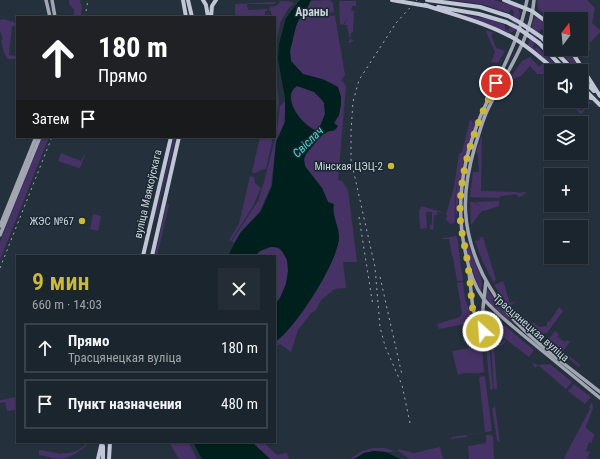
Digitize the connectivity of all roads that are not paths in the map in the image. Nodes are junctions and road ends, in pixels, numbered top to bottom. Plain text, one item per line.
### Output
1 (46, 0) edge
2 (52, 0) edge
3 (183, 0) edge
4 (188, 0) edge
5 (202, 0) edge
6 (216, 0) edge
7 (392, 0) edge
8 (427, 0) edge
9 (441, 0) edge
10 (504, 0) edge
11 (527, 0) edge
12 (534, 0) edge
13 (433, 1) edge
14 (425, 5) junction
15 (525, 8) junction
16 (532, 11) junction
17 (50, 16) edge
18 (55, 16) edge
19 (186, 16) edge
20 (192, 16) edge
21 (208, 16) edge
22 (212, 16) edge
23 (544, 20) edge
24 (516, 40) junction
25 (544, 41) edge
26 (522, 44) junction
27 (560, 56) edge
28 (574, 56) edge
29 (547, 64) edge
30 (559, 64) edge
31 (567, 64) edge
32 (588, 85) edge
33 (588, 94) edge
34 (588, 96) edge
35 (600, 96) edge
36 (491, 99) junction
37 (594, 100) junction
38 (600, 105) edge
39 (36, 138) edge
40 (40, 138) edge
41 (171, 138) edge
42 (179, 138) edge
43 (460, 199) junction
44 (465, 200) junction
45 (0, 226) edge
46 (468, 233) junction
47 (462, 234) junction
48 (0, 235) edge
49 (146, 245) junction
50 (154, 247) junction
51 (143, 255) edge
52 (152, 255) edge
53 (468, 265) junction
54 (486, 280) junction
55 (484, 299) junction
56 (600, 392) edge
57 (600, 398) edge
58 (102, 443) edge
59 (102, 443) edge
60 (110, 443) edge
61 (98, 459) edge
62 (103, 459) edge
63 (110, 459) edge

1 - 17 main road
2 - 18 main road
3 - 19 main road
4 - 20 main road
5 - 21 main road
6 - 22 main road
7 - 14 main road
8 - 13 main road
9 - 13 main road
10 - 15 main road
11 - 15 main road, Трасцянецкая вуліца
12 - 16 main road, Трасцянецкая вуліца
13 - 25 main road, bridge
14 - 24 main road
14 - 30 main road, bridge
15 - 16 main road
15 - 24 main road, Трасцянецкая вуліца
16 - 23 main road
16 - 26 main road, Трасцянецкая вуліца
24 - 26 main road
24 - 36 main road, Трасцянецкая вуліца
26 - 29 main road
26 - 36 main road, Трасцянецкая вуліца
27 - 31 main road
28 - 35 main road
32 - 35 main road
33 - 37 main road
34 - 37 main road
36 - 43 main road, Трасцянецкая вуліца
36 - 44 main road, Трасцянецкая вуліца
37 - 38 main road
39 - 45 main road
40 - 48 main road
41 - 49 main road, вуліца Маякоўскага
42 - 50 main road, вуліца Маякоўскага
43 - 44 main road
43 - 47 main road, Трасцянецкая вуліца
44 - 46 main road, Трасцянецкая вуліца
46 - 47 main road
46 - 54 main road, Трасцянецкая вуліца
47 - 53 main road, Трасцянецкая вуліца
49 - 50 main road
49 - 51 main road, вуліца Маякоўскага
50 - 52 main road, вуліца Маякоўскага
53 - 55 main road, Трасцянецкая вуліца
53 - 55 main road
54 - 55 main road
54 - 56 main road, Трасцянецкая вуліца
55 - 57 main road, Трасцянецкая вуліца
58 - 61 main road
59 - 62 main road
60 - 63 main road

